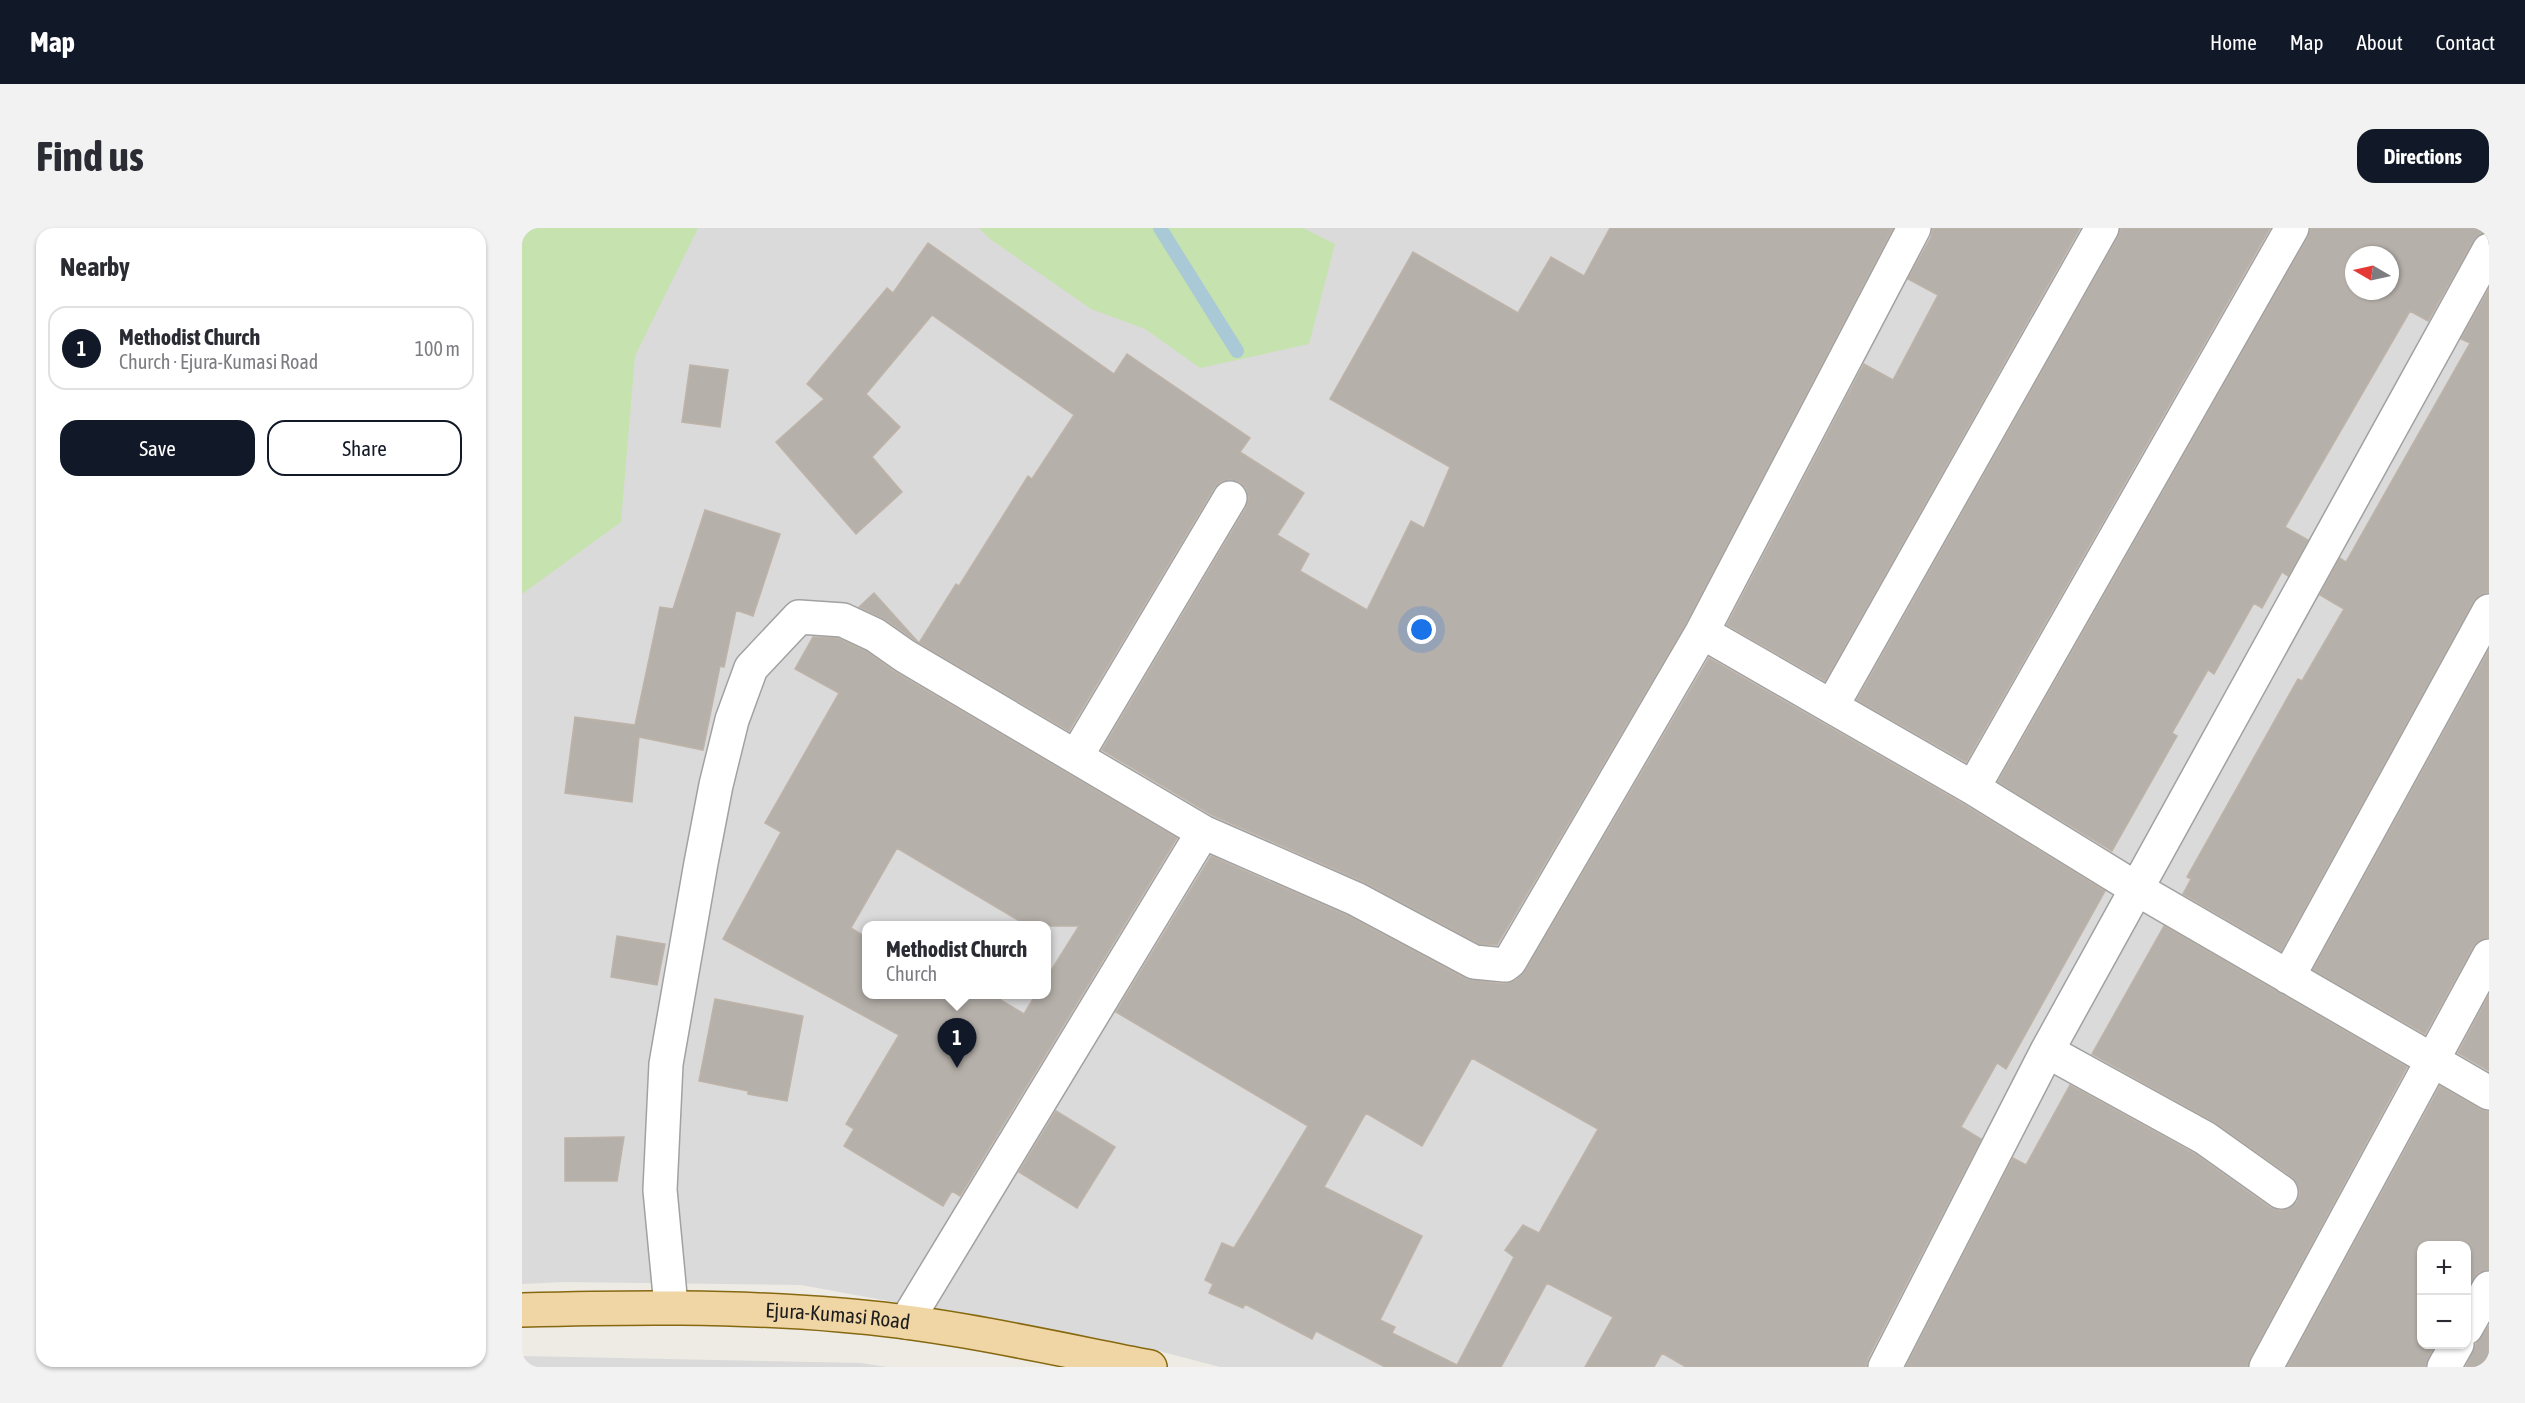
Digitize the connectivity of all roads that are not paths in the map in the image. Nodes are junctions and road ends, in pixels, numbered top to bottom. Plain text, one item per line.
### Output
1 (1914, 228) edge
2 (2102, 228) edge
3 (2292, 228) edge
4 (2489, 250) edge
5 (1230, 498) dead end
6 (2489, 611) edge
7 (1702, 632) junction
8 (1832, 706) junction
9 (1077, 755) junction
10 (1973, 788) junction
11 (1203, 832) junction
12 (2137, 890) junction
13 (2489, 956) edge
14 (2288, 977) junction
15 (2047, 1051) junction
16 (2432, 1060) junction
17 (2489, 1093) edge
18 (2281, 1192) dead end
19 (2489, 1288) edge
20 (671, 1306) junction
21 (522, 1310) edge
22 (2471, 1319) edge
23 (906, 1322) junction
24 (2454, 1349) edge
25 (1150, 1367) edge
26 (1885, 1367) edge
27 (2266, 1367) edge
28 (2444, 1367) edge

1 - 7 street
2 - 8 street
3 - 10 street
4 - 12 street
5 - 9 street
6 - 14 street
7 - 8 street
7 - 11 street
8 - 10 street
9 - 11 street
9 - 20 street
10 - 12 street
11 - 23 street
12 - 14 street
12 - 15 street
13 - 16 street
14 - 16 street
15 - 18 street
15 - 26 street
16 - 17 street
16 - 27 street
19 - 22 street
20 - 21 main road, Ejura-Kumasi Road
20 - 23 main road, Ejura-Kumasi Road
23 - 25 main road, Ejura-Kumasi Road
24 - 28 street

